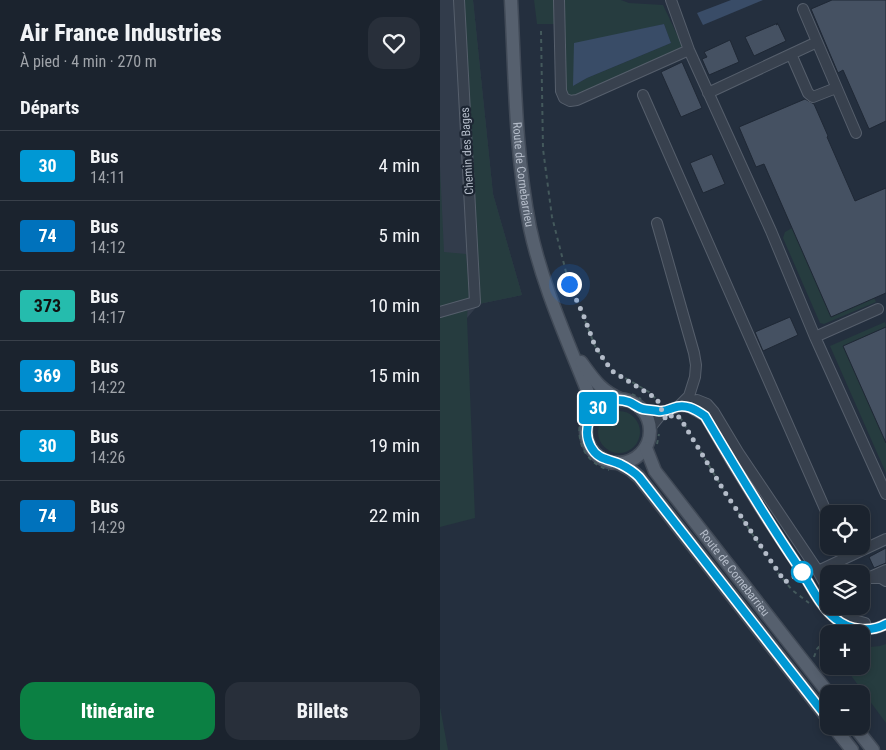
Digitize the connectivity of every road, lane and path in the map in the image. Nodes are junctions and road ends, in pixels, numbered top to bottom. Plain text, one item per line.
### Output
1 (459, 0) edge
2 (511, 0) edge
3 (559, 0) edge
4 (671, 0) edge
5 (802, 9) dead end
6 (541, 31) dead end
7 (817, 42) junction
8 (689, 50) junction
9 (791, 54) junction
10 (836, 88) junction
11 (708, 92) junction
12 (643, 94) dead end
13 (856, 133) dead end
14 (657, 223) dead end
15 (878, 309) dead end
16 (440, 312) edge
17 (815, 337) junction
18 (569, 343) junction
19 (626, 396) junction
20 (641, 404) junction
21 (659, 407) junction
22 (679, 411) junction
23 (591, 416) junction
24 (650, 428) junction
25 (646, 448) junction
26 (618, 463) junction
27 (886, 494) edge
28 (823, 505) edge
29 (886, 540) edge
30 (848, 556) joint
31 (886, 570) edge
32 (818, 571) junction
33 (820, 575) edge
34 (870, 577) edge
35 (870, 579) edge
36 (886, 581) edge
37 (816, 594) junction
38 (820, 594) edge
39 (811, 605) dead end
40 (846, 615) edge
41 (884, 620) edge
42 (820, 646) edge
43 (813, 660) dead end
44 (822, 685) edge
45 (820, 708) edge
46 (840, 735) edge
47 (861, 735) edge
48 (852, 750) edge
49 (872, 750) edge

1 - 16 street, Chemin des Bages
2 - 18 main road, Route de Cornebarrieu
3 - 8 street
4 - 8 street
5 - 7 street
6 - 21 path
7 - 9 street
7 - 10 street
8 - 11 street
9 - 10 street
9 - 11 street
10 - 13 street
11 - 17 street
12 - 28 street
14 - 22 street
15 - 17 street
17 - 27 street
18 - 19 main road, Route de Cornebarrieu
18 - 23 main road, Route de Cornebarrieu
19 - 20 path
19 - 20 main road
19 - 23 main road
20 - 21 street
20 - 24 main road
21 - 22 street
21 - 24 street
22 - 32 street
22 - 37 street
22 - 39 path
23 - 26 main road
24 - 25 main road
25 - 26 main road
25 - 44 main road, Route de Cornebarrieu
26 - 45 main road, Route de Cornebarrieu
29 - 30 street
30 - 32 street
31 - 34 street
32 - 33 street
35 - 36 street
37 - 38 street
37 - 41 street
40 - 41 street
42 - 43 path
46 - 48 main road
47 - 49 main road

